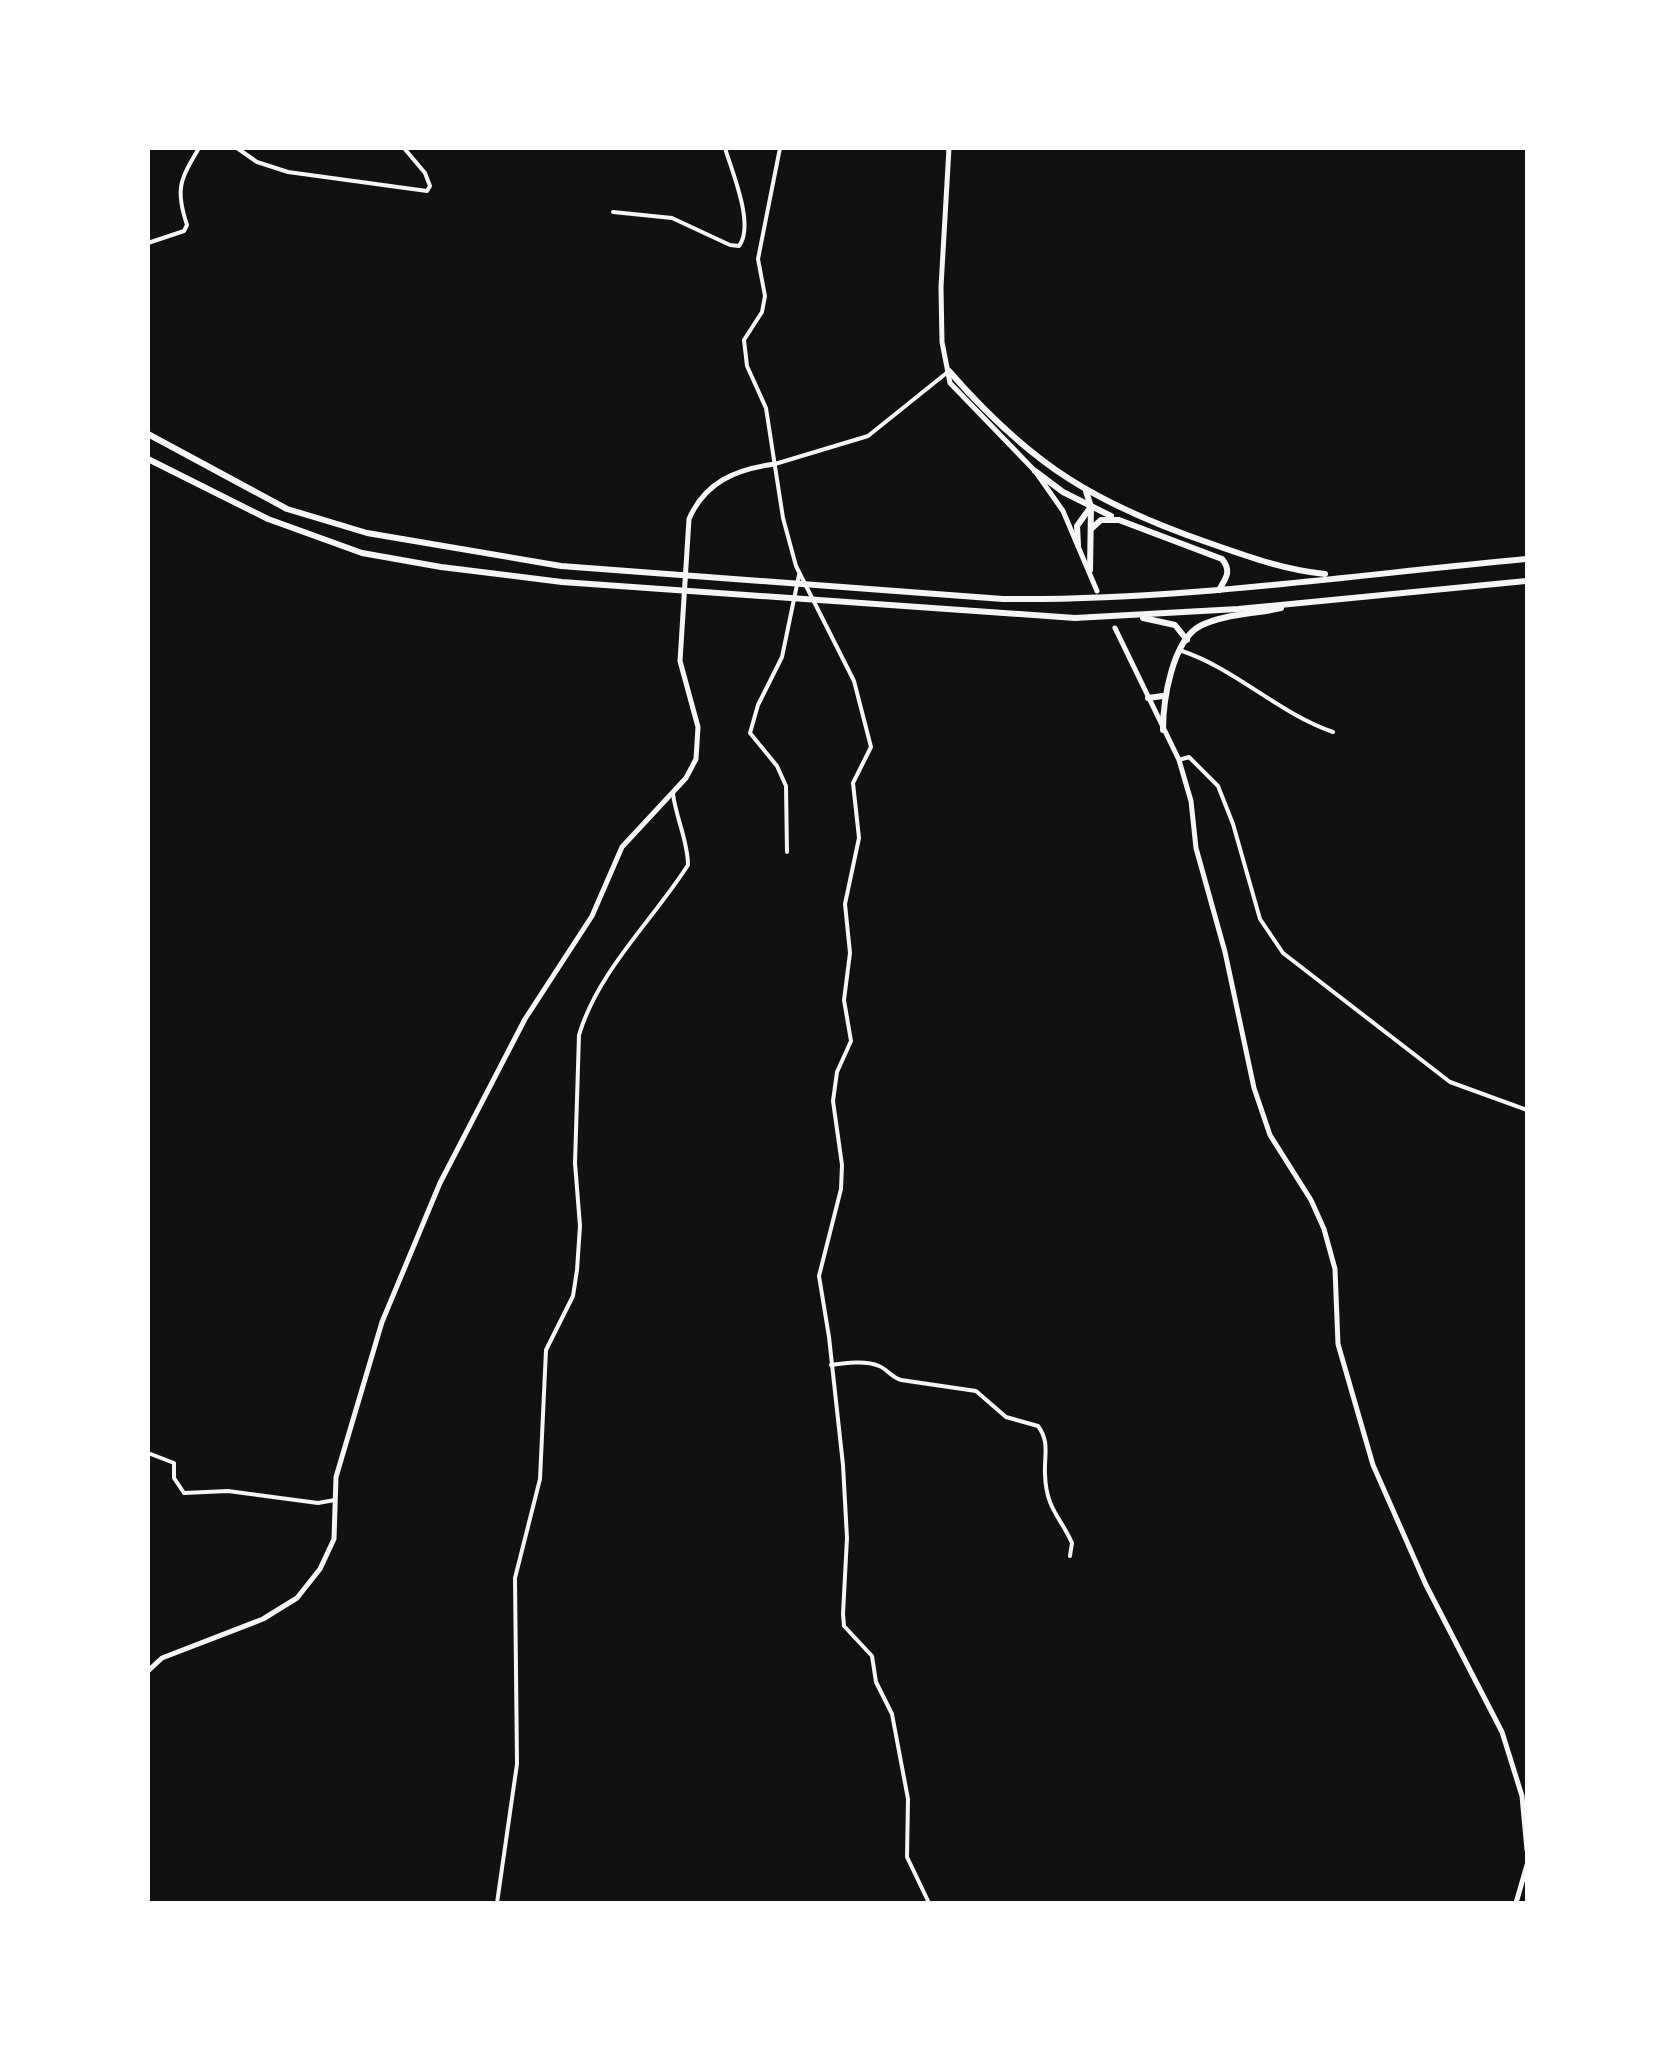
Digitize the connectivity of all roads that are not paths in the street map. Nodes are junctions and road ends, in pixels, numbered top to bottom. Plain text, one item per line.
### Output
1 (199, 148) edge
2 (237, 148) edge
3 (404, 148) edge
4 (725, 148) edge
5 (780, 148) edge
6 (949, 148) edge
7 (613, 212) dead end
8 (148, 243) edge
9 (949, 371) junction
10 (148, 434) edge
11 (148, 459) edge
12 (775, 464) junction
13 (1035, 471) junction
14 (1086, 491) junction
15 (1096, 498) junction
16 (1091, 507) junction
17 (1119, 520) junction
18 (1091, 529) junction
19 (1078, 545) junction
20 (1527, 559) edge
21 (1090, 570) junction
22 (800, 572) junction
23 (1336, 576) junction
24 (1527, 581) edge
25 (1219, 590) junction
26 (1097, 591) dead end
27 (1303, 603) junction
28 (1136, 616) junction
29 (1115, 628) dead end
30 (1187, 640) junction
31 (1182, 651) junction
32 (1163, 696) junction
33 (1148, 698) junction
34 (1163, 730) junction
35 (1333, 732) dead end
36 (1179, 760) junction
37 (673, 794) junction
38 (787, 852) dead end
39 (1527, 1110) edge
40 (831, 1365) junction
41 (148, 1453) edge
42 (335, 1500) junction
43 (1070, 1556) dead end
44 (148, 1671) edge
45 (1527, 1850) edge
46 (1527, 1865) edge
47 (497, 1903) edge
48 (929, 1903) edge
49 (1516, 1903) edge

1 - 8 street
2 - 3 street
4 - 7 street
5 - 12 street
6 - 9 main road
9 - 12 street
9 - 13 main road
9 - 14 highway
10 - 25 highway
11 - 28 highway
12 - 22 street
12 - 37 main road
13 - 16 highway
13 - 19 main road
14 - 15 highway
14 - 16 highway
15 - 16 highway
15 - 23 highway
16 - 17 highway
16 - 18 highway
16 - 19 highway
17 - 18 highway
17 - 25 highway
18 - 21 highway
19 - 21 main road
20 - 23 highway
21 - 26 main road
22 - 38 street
22 - 40 street
23 - 25 highway
24 - 27 highway
27 - 28 highway
27 - 30 highway
28 - 30 highway
29 - 33 main road
30 - 31 highway
31 - 32 highway
31 - 35 street
32 - 33 highway
32 - 34 highway
33 - 34 main road
34 - 36 main road
36 - 39 street
36 - 45 main road
37 - 42 main road
37 - 47 street
40 - 43 street
40 - 48 street
41 - 42 street
42 - 44 main road
46 - 49 main road

